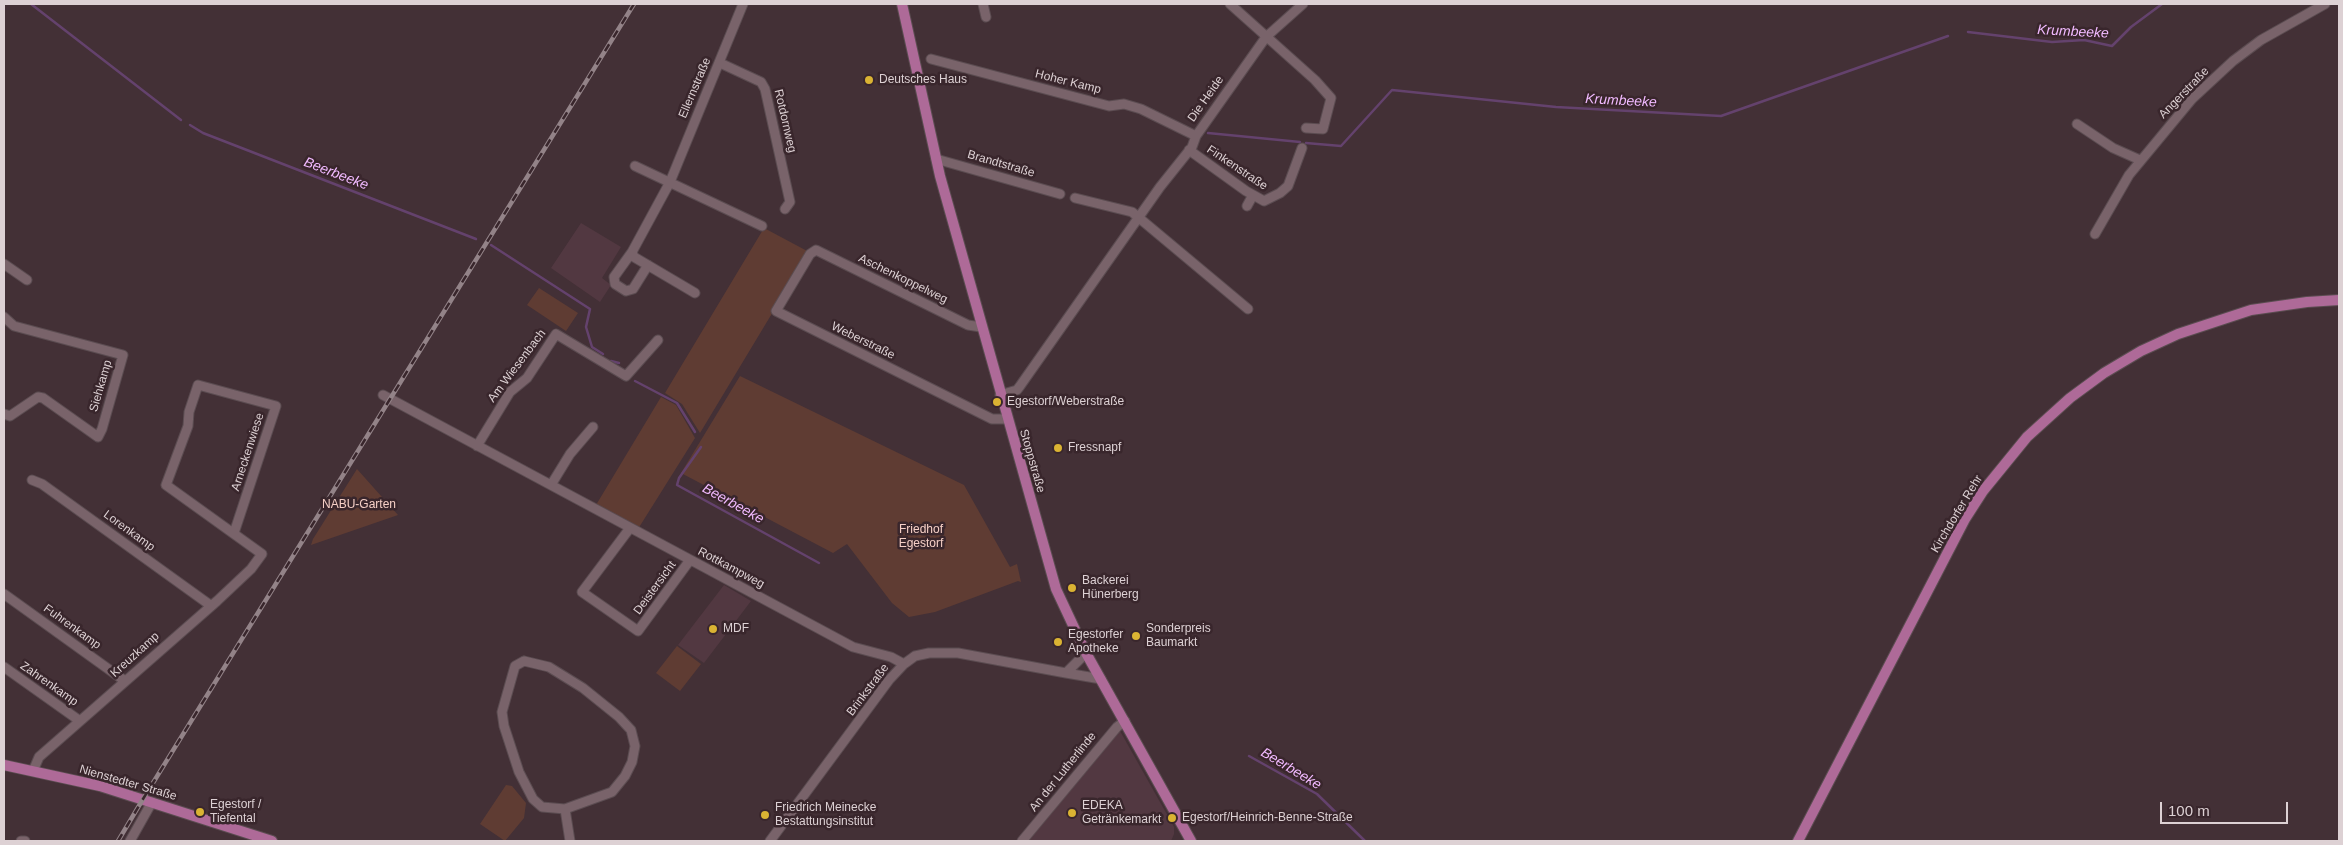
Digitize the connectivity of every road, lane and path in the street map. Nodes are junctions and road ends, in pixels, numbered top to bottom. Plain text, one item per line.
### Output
1 (743, 4) edge
2 (902, 4) edge
3 (983, 4) edge
4 (1230, 4) edge
5 (1303, 4) edge
6 (2325, 4) edge
7 (986, 17) dead end
8 (1266, 37) junction
9 (931, 59) dead end
10 (720, 63) junction
11 (2077, 124) dead end
12 (1306, 128) dead end
13 (1196, 136) junction
14 (1302, 148) dead end
15 (1189, 150) junction
16 (936, 159) junction
17 (2140, 160) junction
18 (636, 166) dead end
19 (670, 182) junction
20 (1060, 194) dead end
21 (1253, 196) junction
22 (1075, 198) dead end
23 (1247, 206) dead end
24 (785, 209) dead end
25 (1140, 217) junction
26 (762, 226) dead end
27 (2095, 234) dead end
28 (816, 250) joint
29 (632, 252) junction
30 (4, 264) edge
31 (648, 265) junction
32 (27, 280) dead end
33 (695, 292) dead end
34 (2339, 300) edge
35 (1248, 309) dead end
36 (4, 317) edge
37 (981, 327) junction
38 (658, 340) dead end
39 (383, 395) dead end
40 (1000, 395) junction
41 (4, 414) edge
42 (1007, 420) junction
43 (593, 427) dead end
44 (477, 446) junction
45 (32, 480) dead end
46 (551, 485) junction
47 (630, 528) junction
48 (234, 533) junction
49 (258, 560) joint
50 (690, 560) junction
51 (4, 594) edge
52 (210, 605) junction
53 (1086, 653) junction
54 (904, 664) junction
55 (4, 667) edge
56 (1066, 673) junction
57 (1101, 679) junction
58 (125, 681) junction
59 (80, 721) junction
60 (1125, 722) junction
61 (4, 764) edge
62 (33, 771) junction
63 (152, 802) junction
64 (565, 809) junction
65 (20, 841) edge
66 (25, 841) edge
67 (130, 841) edge
68 (272, 841) edge
69 (570, 841) edge
70 (770, 841) edge
71 (1022, 841) edge
72 (1190, 841) edge
73 (1798, 841) edge

1 - 10 street, Ellernstraße
2 - 16 main road, Stoppstraße
3 - 7 street
4 - 8 street
5 - 8 street, Die Heide
6 - 17 street, Angerstraße
8 - 12 street
8 - 13 street, Die Heide
9 - 13 street, Hoher Kamp
10 - 19 street, Ellernstraße
10 - 24 street, Rotdornweg
11 - 17 street
13 - 15 street, Die Heide
14 - 21 street, Finkenstraße
15 - 21 street, Finkenstraße
15 - 25 street, Die Heide
16 - 20 street, Brandtstraße
16 - 37 main road, Stoppstraße
17 - 27 street, Angerstraße
18 - 19 street
19 - 26 street
19 - 29 street, Ellernstraße
21 - 23 street
22 - 25 street
25 - 35 street
25 - 40 street, Die Heide
28 - 37 street, Aschenkoppelweg
28 - 42 street, Weberstraße
29 - 31 street
29 - 31 street, Ellernstraße
30 - 32 street
31 - 33 street
34 - 73 main road, Kirchdorfer Rehr
36 - 41 street, Siehkamp
37 - 40 main road, Stoppstraße
38 - 44 street, Am Wiesenbach
39 - 44 street, Rottkampweg
40 - 42 main road, Stoppstraße
42 - 53 main road, Stoppstraße
43 - 46 street
44 - 46 street, Rottkampweg
45 - 52 street, Lorenkamp
46 - 47 street, Rottkampweg
47 - 50 street, Rottkampweg
47 - 50 street, Deistersicht
48 - 48 street, Arneckenwiese
48 - 49 street, Arneckenwiese
49 - 52 street, Kreuzkamp
50 - 54 street, Rottkampweg
51 - 58 street, Fuhrenkamp
52 - 58 street, Kreuzkamp
53 - 56 street
53 - 57 main road, Stoppstraße
54 - 56 street, Brinkstraße
54 - 70 street, Brinkstraße
55 - 59 street, Zahrenkamp
56 - 57 street, Brinkstraße
57 - 60 main road, Stoppstraße
58 - 59 street, Kreuzkamp
59 - 62 street, Kreuzkamp
60 - 71 street, An der Lutherlinde
60 - 72 main road, Stoppstraße
61 - 62 main road, Nienstedter Straße
62 - 63 main road, Nienstedter Straße
63 - 67 street
63 - 68 main road, Nienstedter Straße
64 - 64 street
64 - 69 street
65 - 66 street

